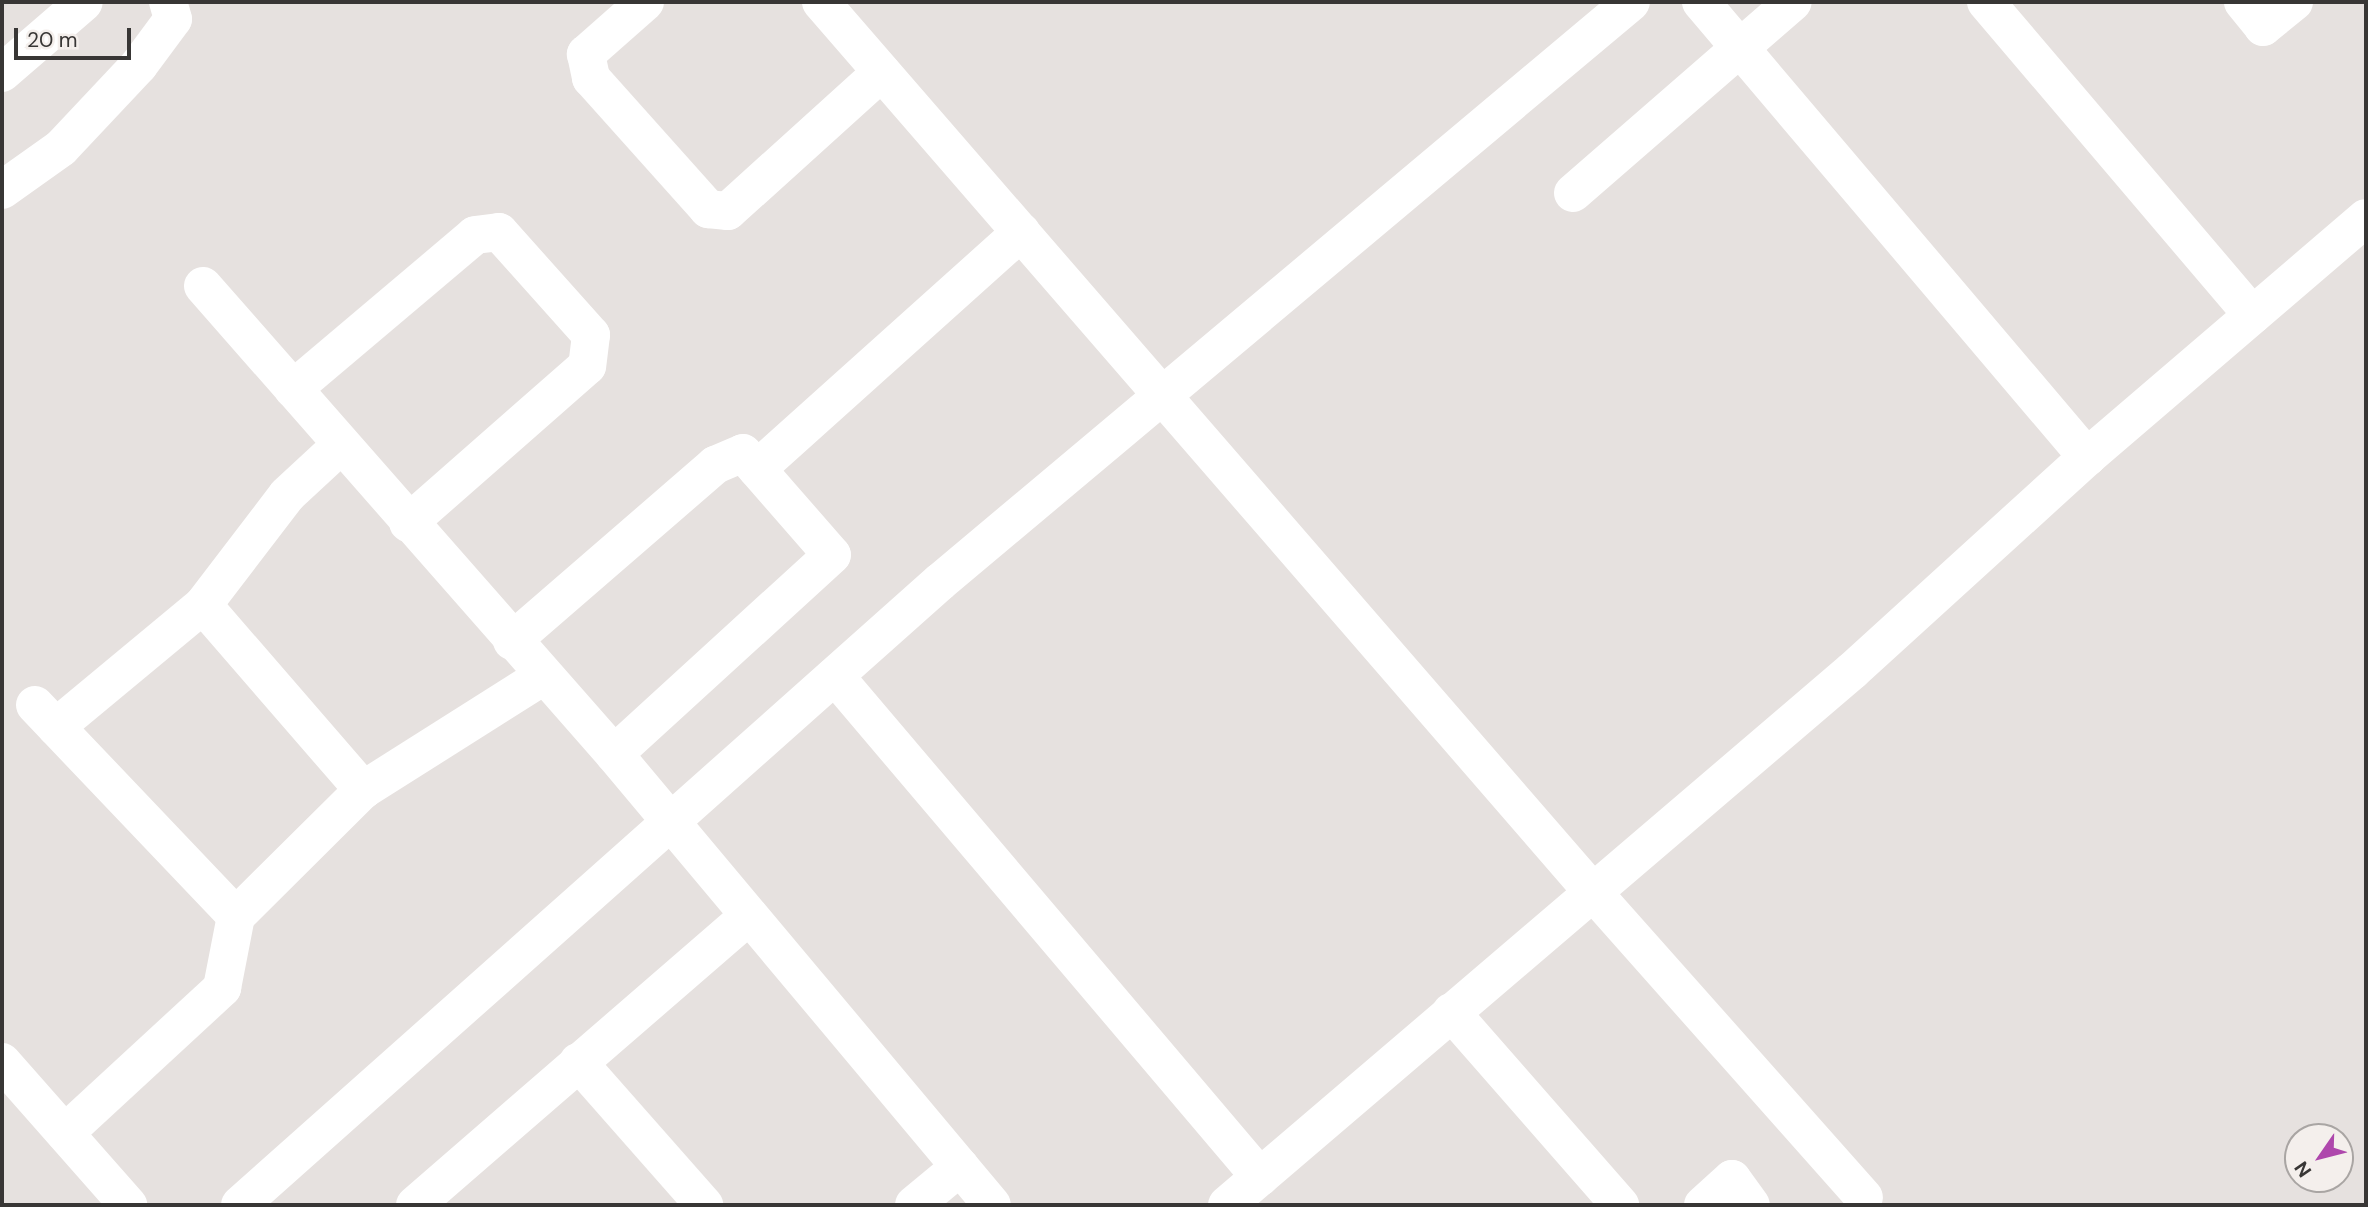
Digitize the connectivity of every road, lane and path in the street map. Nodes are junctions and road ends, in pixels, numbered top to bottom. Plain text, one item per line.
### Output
1 (85, 2) edge
2 (168, 2) edge
3 (645, 2) edge
4 (821, 2) edge
5 (1631, 2) edge
6 (1701, 2) edge
7 (1793, 2) edge
8 (1986, 2) edge
9 (2243, 2) edge
10 (2294, 2) edge
11 (1740, 48) junction
12 (883, 72) junction
13 (2, 73) edge
14 (2, 190) edge
15 (1573, 192) dead end
16 (2366, 218) edge
17 (1021, 232) junction
18 (203, 286) dead end
19 (2252, 316) junction
20 (293, 389) junction
21 (1160, 393) junction
22 (341, 445) junction
23 (2087, 457) junction
24 (757, 470) junction
25 (408, 523) junction
26 (204, 605) junction
27 (512, 641) junction
28 (543, 676) junction
29 (835, 676) junction
30 (614, 754) junction
31 (363, 790) junction
32 (672, 824) junction
33 (1591, 890) junction
34 (236, 916) junction
35 (749, 916) junction
36 (1451, 1012) junction
37 (2, 1062) edge
38 (579, 1062) junction
39 (65, 1133) junction
40 (960, 1167) junction
41 (1260, 1177) junction
42 (1864, 1197) dead end
43 (128, 1205) edge
44 (240, 1205) edge
45 (415, 1205) edge
46 (704, 1205) edge
47 (914, 1205) edge
48 (992, 1205) edge
49 (1227, 1205) edge
50 (1620, 1205) edge
51 (1703, 1205) edge
52 (1751, 1205) edge

1 - 13 street
2 - 14 street
3 - 12 street
4 - 12 street
5 - 21 street
6 - 11 street
7 - 11 street
8 - 19 street
9 - 10 street
11 - 15 street
11 - 23 street
12 - 17 street
16 - 19 street
17 - 21 street
17 - 24 street
18 - 20 street
19 - 23 street
20 - 22 street
20 - 25 street
21 - 29 street
21 - 33 street
22 - 25 street
22 - 26 street
23 - 33 street
24 - 27 street
24 - 30 street
25 - 27 street
26 - 31 street
26 - 34 street
27 - 28 street
28 - 30 street
28 - 31 street
29 - 32 street
29 - 41 street
30 - 32 street
31 - 34 street
32 - 35 street
32 - 44 street
33 - 36 street
33 - 42 street
34 - 39 street
35 - 38 street
35 - 40 street
36 - 41 street
36 - 50 street
37 - 39 street
38 - 45 street
38 - 46 street
39 - 43 street
40 - 47 street
40 - 48 street
41 - 49 street
51 - 52 street

